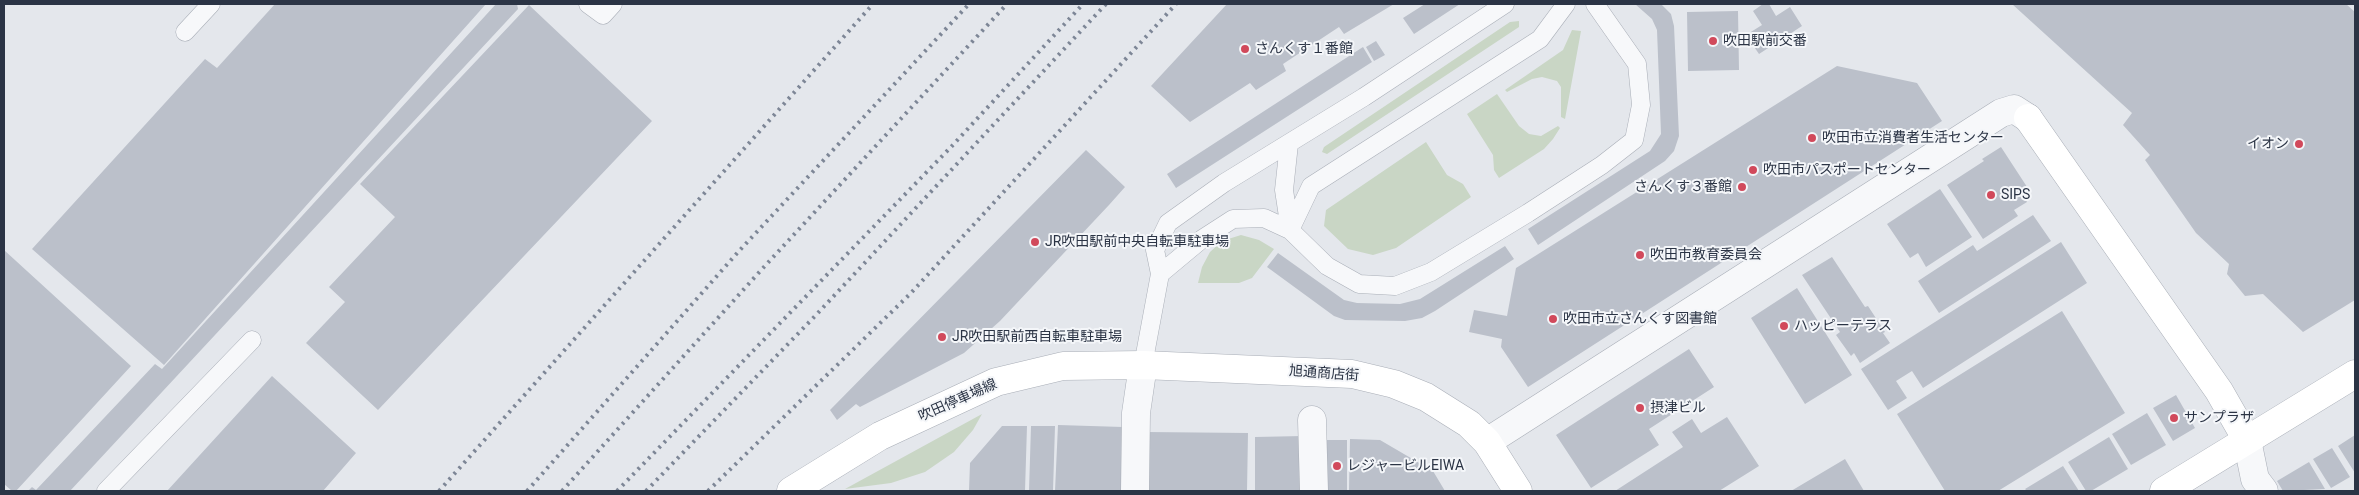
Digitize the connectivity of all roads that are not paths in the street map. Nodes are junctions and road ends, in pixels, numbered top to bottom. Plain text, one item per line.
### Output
1 (212, 4) edge
2 (588, 4) edge
3 (613, 4) edge
4 (1505, 4) edge
5 (1566, 4) edge
6 (1595, 4) edge
7 (185, 32) dead end
8 (1289, 144) junction
9 (1290, 230) junction
10 (1160, 274) junction
11 (252, 340) dead end
12 (1144, 365) junction
13 (2355, 374) edge
14 (1312, 420) dead end
15 (2247, 440) junction
16 (1487, 442) junction
17 (106, 491) edge
18 (791, 491) edge
19 (1135, 491) edge
20 (1314, 491) edge
21 (1518, 491) edge
22 (2164, 491) edge
23 (2264, 491) edge

1 - 7 lane
2 - 3 lane
4 - 8 lane
5 - 9 lane
6 - 9 lane
8 - 9 lane
8 - 10 lane
9 - 10 lane
10 - 12 lane
11 - 17 lane
12 - 16 street, 旭通商店街
12 - 18 street, 吹田停車場線
12 - 19 street
13 - 15 street
14 - 20 street
15 - 16 street
15 - 22 street
15 - 23 street
16 - 21 street, 旭通商店街

